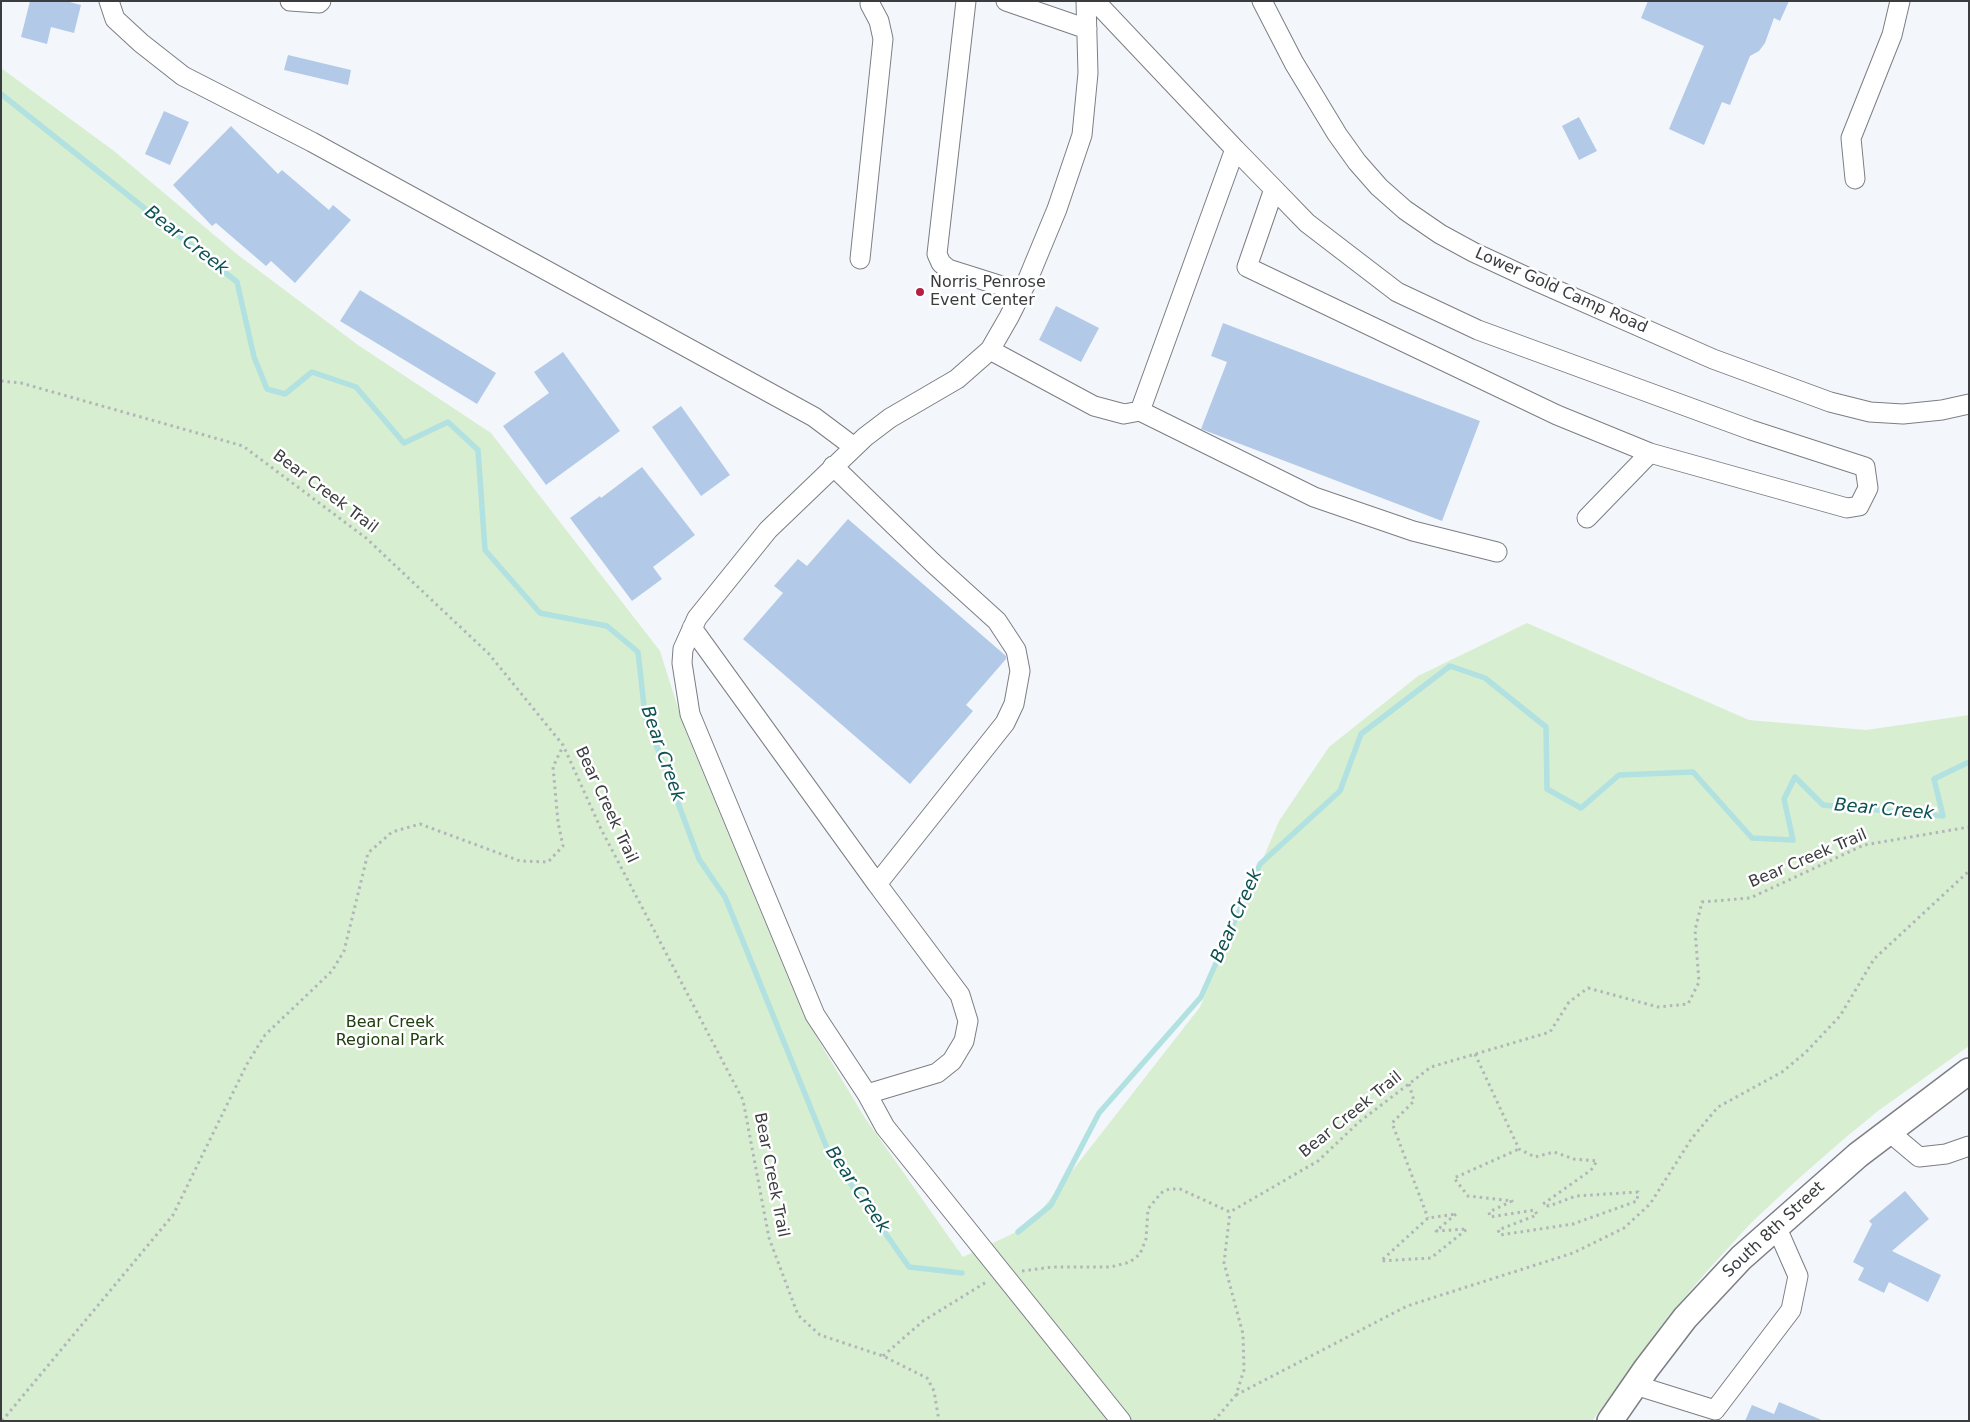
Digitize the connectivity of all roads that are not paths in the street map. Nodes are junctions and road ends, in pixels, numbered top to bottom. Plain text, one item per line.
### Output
1 (110, 1) edge
2 (290, 1) edge
3 (321, 1) edge
4 (966, 1) edge
5 (1006, 1) edge
6 (1086, 1) edge
7 (1096, 1) edge
8 (1262, 1) edge
9 (1900, 1) edge
10 (870, 4) dead end
11 (1088, 29) junction
12 (1235, 149) junction
13 (1854, 178) dead end
14 (1274, 189) junction
15 (860, 258) dead end
16 (1022, 292) junction
17 (990, 350) junction
18 (1969, 404) edge
19 (1140, 411) junction
20 (854, 447) junction
21 (1650, 453) junction
22 (833, 466) junction
23 (1587, 518) dead end
24 (1497, 552) dead end
25 (692, 628) junction
26 (877, 884) junction
27 (1969, 1071) edge
28 (867, 1094) junction
29 (1888, 1130) junction
30 (1969, 1146) edge
31 (1776, 1226) junction
32 (1635, 1385) junction
33 (1121, 1421) edge
34 (1610, 1421) edge

1 - 20 street
2 - 3 street
4 - 16 street
5 - 11 street
6 - 11 street
7 - 12 street
8 - 18 street, Lower Gold Camp Road
9 - 13 street
10 - 15 street
11 - 16 street
12 - 14 street
12 - 19 street
14 - 21 street
14 - 21 street
16 - 17 street
17 - 19 street
17 - 20 street
19 - 24 street
20 - 22 street
21 - 23 street
22 - 25 street
22 - 26 street
25 - 26 street
25 - 28 street
26 - 28 street
27 - 29 main road, South 8th Street
28 - 33 street
29 - 30 street
29 - 31 main road, South 8th Street
31 - 32 main road, South 8th Street
31 - 32 street
32 - 34 main road, South 8th Street

